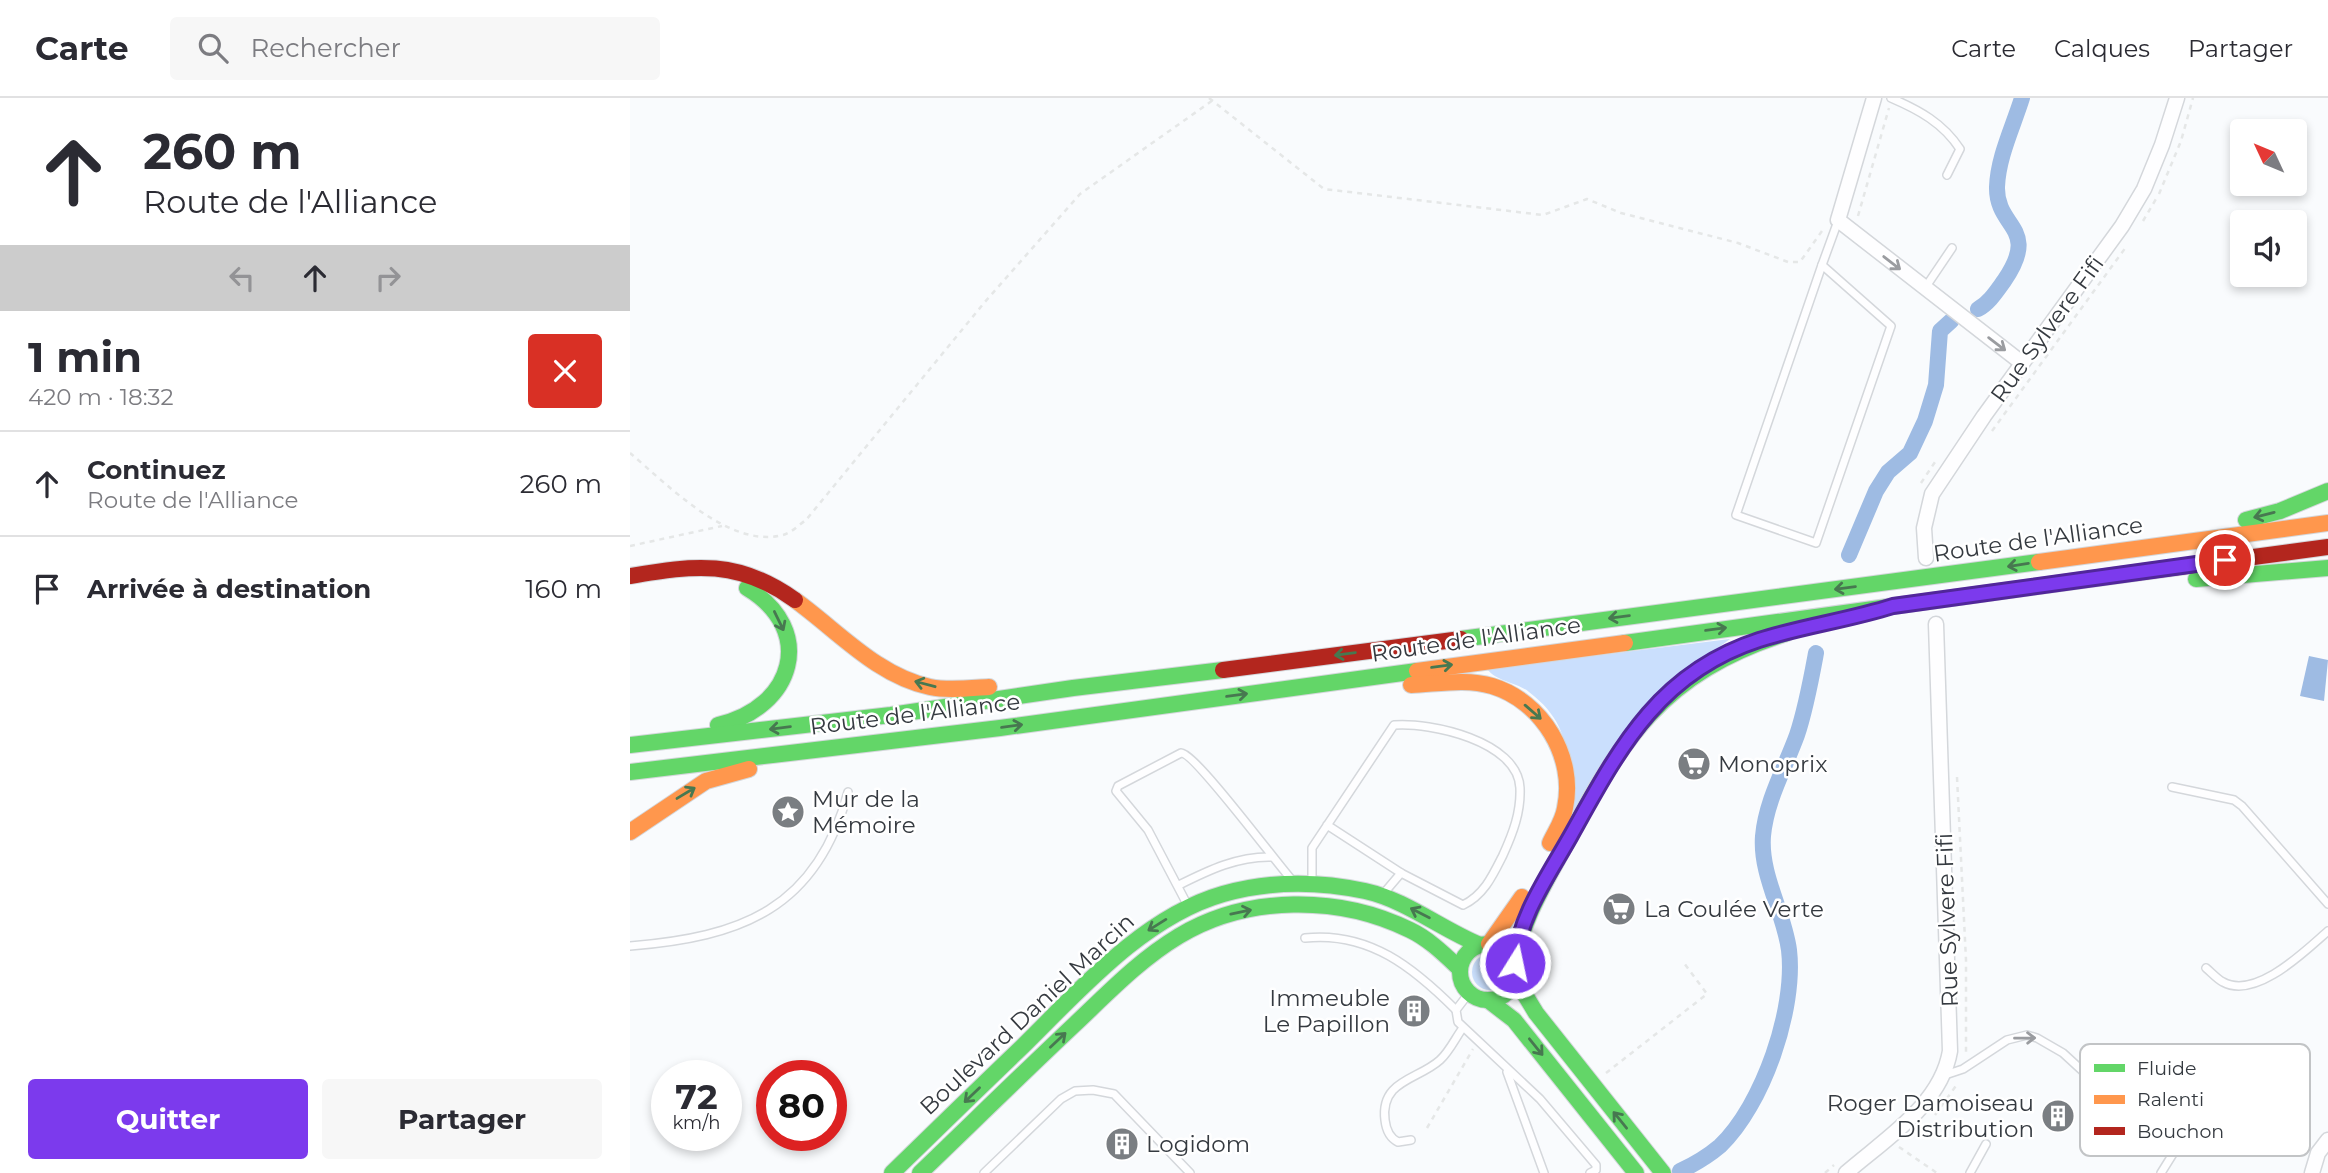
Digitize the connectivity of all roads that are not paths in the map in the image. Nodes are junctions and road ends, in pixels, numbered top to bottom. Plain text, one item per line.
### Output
1 (1874, 98) edge
2 (1892, 98) edge
3 (2176, 98) edge
4 (1947, 175) dead end
5 (1838, 220) junction
6 (1952, 248) dead end
7 (1822, 265) junction
8 (1925, 288) junction
9 (2022, 363) junction
10 (2328, 492) edge
11 (2328, 523) edge
12 (2328, 547) edge
13 (2086, 554) junction
14 (1926, 558) dead end
15 (2328, 568) edge
16 (630, 576) edge
17 (2083, 579) junction
18 (630, 589) edge
19 (1893, 606) junction
20 (1936, 624) dead end
21 (1261, 666) junction
22 (1302, 686) junction
23 (630, 744) edge
24 (846, 745) junction
25 (630, 772) edge
26 (2172, 787) dead end
27 (848, 792) dead end
28 (1327, 825) junction
29 (630, 832) edge
30 (1272, 858) junction
31 (1401, 873) junction
32 (1294, 883) junction
33 (1312, 884) junction
34 (1179, 885) junction
35 (1382, 896) junction
36 (2328, 904) edge
37 (1188, 907) junction
38 (2328, 931) edge
39 (1305, 938) dead end
40 (1484, 945) junction
41 (630, 946) edge
42 (1515, 963) junction
43 (2206, 968) dead end
44 (1460, 969) junction
45 (1516, 980) junction
46 (1469, 993) junction
47 (1488, 1000) junction
48 (1457, 1010) junction
49 (1462, 1029) junction
50 (2080, 1069) edge
51 (1507, 1071) junction
52 (1945, 1075) junction
53 (1410, 1140) dead end
54 (2328, 1140) edge
55 (1986, 1144) dead end
56 (2172, 1156) edge
57 (1843, 1167) edge
58 (892, 1173) edge
59 (920, 1173) edge
60 (984, 1173) edge
61 (1190, 1173) edge
62 (1544, 1173) edge
63 (1590, 1173) edge
64 (1636, 1173) edge
65 (1663, 1173) edge
66 (1970, 1173) edge
67 (2161, 1173) edge
68 (2312, 1173) edge

1 - 5 street
2 - 4 lane
3 - 9 street, Rue Sylvere Fifi
5 - 7 lane
5 -> 8 street
6 - 8 lane
7 - 7 lane
8 -> 9 street
9 - 14 street, Rue Sylvere Fifi
10 -> 13 main road
11 - 13 main road, Route de l'Alliance
12 - 17 main road, Route de l'Alliance
13 -> 21 main road, Route de l'Alliance
15 - 17 main road
21 -> 16 main road
17 - 19 main road, Route de l'Alliance
18 -> 23 main road
22 -> 19 main road, Route de l'Alliance
19 - 42 main road
20 - 52 street, Rue Sylvere Fifi
21 -> 23 main road, Route de l'Alliance
24 -> 22 main road, Route de l'Alliance
22 -> 40 main road
24 - 25 main road, Route de l'Alliance
29 -> 24 main road
26 - 36 lane
27 - 41 lane
28 - 31 lane
28 - 31 lane
28 - 33 lane
30 - 32 lane
30 - 34 lane
30 - 34 lane
31 - 35 lane
32 - 33 main road, Boulevard Daniel Marcin
32 - 37 main road, Boulevard Daniel Marcin
33 - 35 main road, Boulevard Daniel Marcin
34 - 37 lane
40 -> 35 main road, Boulevard Daniel Marcin
37 -> 58 main road, Boulevard Daniel Marcin
38 - 43 lane
39 - 48 lane
40 - 42 main road
40 - 44 main road
42 - 45 main road
44 - 46 main road
59 -> 44 main road, Boulevard Daniel Marcin
45 - 47 main road
65 -> 45 main road
46 - 47 main road
46 - 48 lane
47 -> 64 main road
48 - 49 lane
49 - 51 lane
49 - 53 lane
52 -> 50 lane
51 - 62 lane
51 - 63 lane
52 - 57 street
54 - 68 street
55 - 66 lane
56 -> 67 lane
60 - 61 lane

